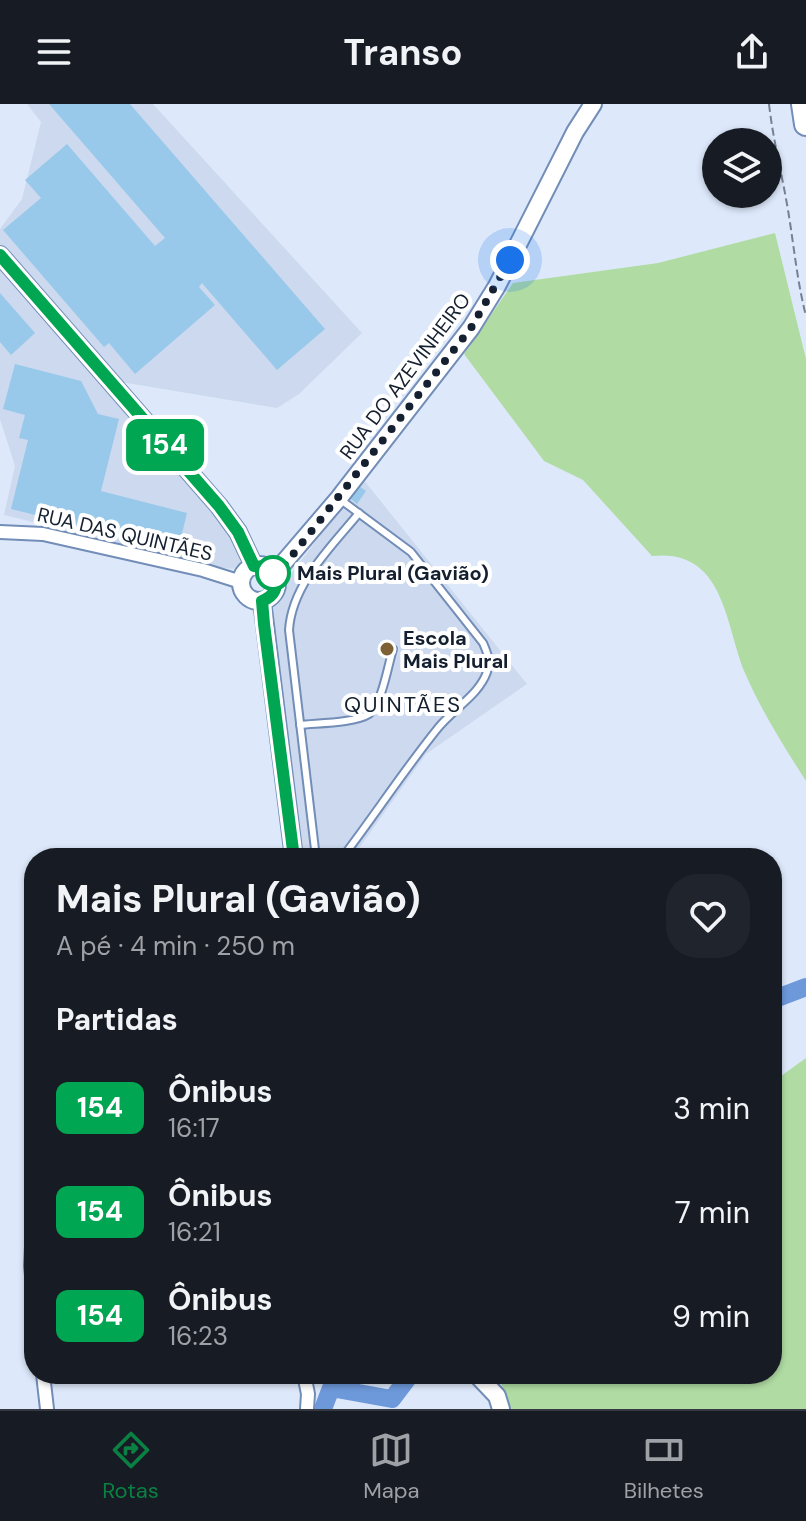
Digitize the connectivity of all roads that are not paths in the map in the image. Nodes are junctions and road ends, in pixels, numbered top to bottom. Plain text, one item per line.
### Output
1 (593, 104) edge
2 (803, 104) edge
3 (806, 124) edge
4 (0, 255) edge
5 (339, 498) junction
6 (359, 513) junction
7 (0, 532) edge
8 (254, 566) junction
9 (274, 574) junction
10 (241, 582) junction
11 (262, 601) junction
12 (393, 649) dead end
13 (300, 725) junction
14 (293, 848) edge
15 (315, 848) edge
16 (349, 848) edge
17 (44, 1384) edge
18 (306, 1384) edge
19 (486, 1384) edge
20 (47, 1409) edge
21 (307, 1409) edge
22 (501, 1409) edge

1 - 5 street, RUA DO AZEVINHEIRO
2 - 3 highway
4 - 8 street
5 - 6 lane
5 - 9 street, RUA DO AZEVINHEIRO
6 - 13 lane
6 - 16 lane
7 - 10 street, RUA DAS QUINTÃES
8 - 9 street
8 - 10 street
9 - 11 street
10 - 11 street
11 - 14 street
12 - 13 lane
13 - 15 lane
17 - 20 street
18 - 21 street
19 - 22 street

